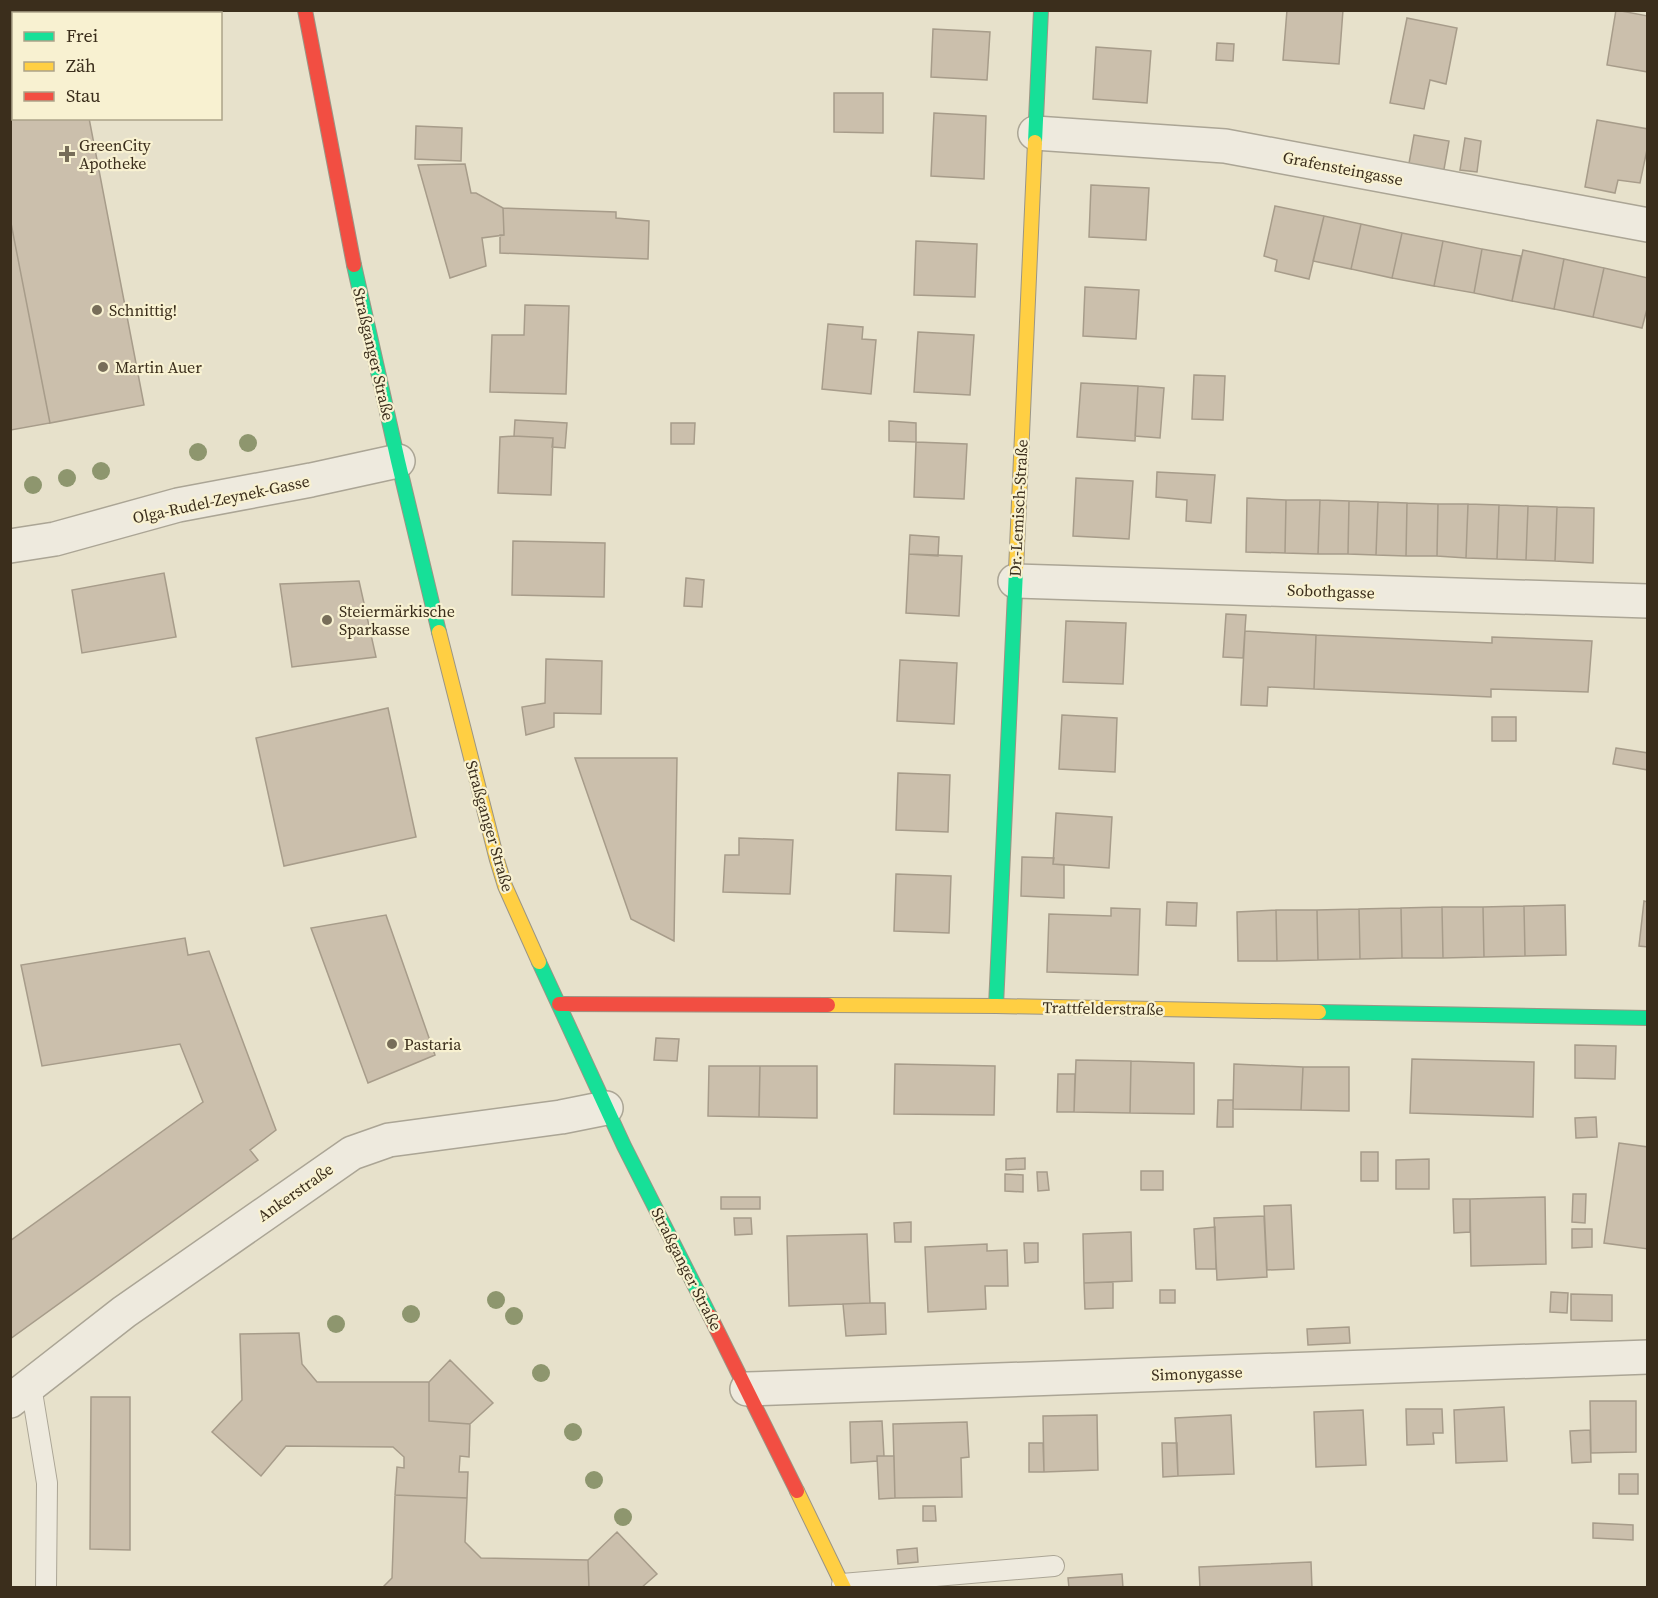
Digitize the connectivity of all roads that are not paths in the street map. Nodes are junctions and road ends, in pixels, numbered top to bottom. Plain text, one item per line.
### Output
1 (305, 10) edge
2 (1041, 10) edge
3 (1035, 134) junction
4 (1647, 225) edge
5 (398, 461) junction
6 (10, 546) edge
7 (1015, 581) junction
8 (1647, 601) edge
9 (559, 1004) junction
10 (996, 1006) junction
11 (1647, 1018) edge
12 (606, 1108) junction
13 (1647, 1357) edge
14 (747, 1389) junction
15 (21, 1393) edge
16 (1054, 1566) dead end
17 (843, 1586) edge
18 (46, 1587) edge

1 - 5 street, Straßganger Straße
2 - 3 street, Dr.-Lemisch-Straße
3 - 4 street, Grafensteingasse
3 - 7 street, Dr.-Lemisch-Straße
5 - 6 street, Olga-Rudel-Zeynek-Gasse
5 - 9 street, Straßganger Straße
7 - 8 street, Sobothgasse
7 - 10 street, Dr.-Lemisch-Straße
9 - 10 street, Trattfelderstraße
9 - 12 street, Straßganger Straße
10 - 11 street, Trattfelderstraße
12 - 14 street, Straßganger Straße
12 - 15 street, Ankerstraße
13 - 14 street, Simonygasse
14 - 17 street, Straßganger Straße
15 - 18 lane, Ankerstraße
16 - 17 lane, Straßganger Straße

